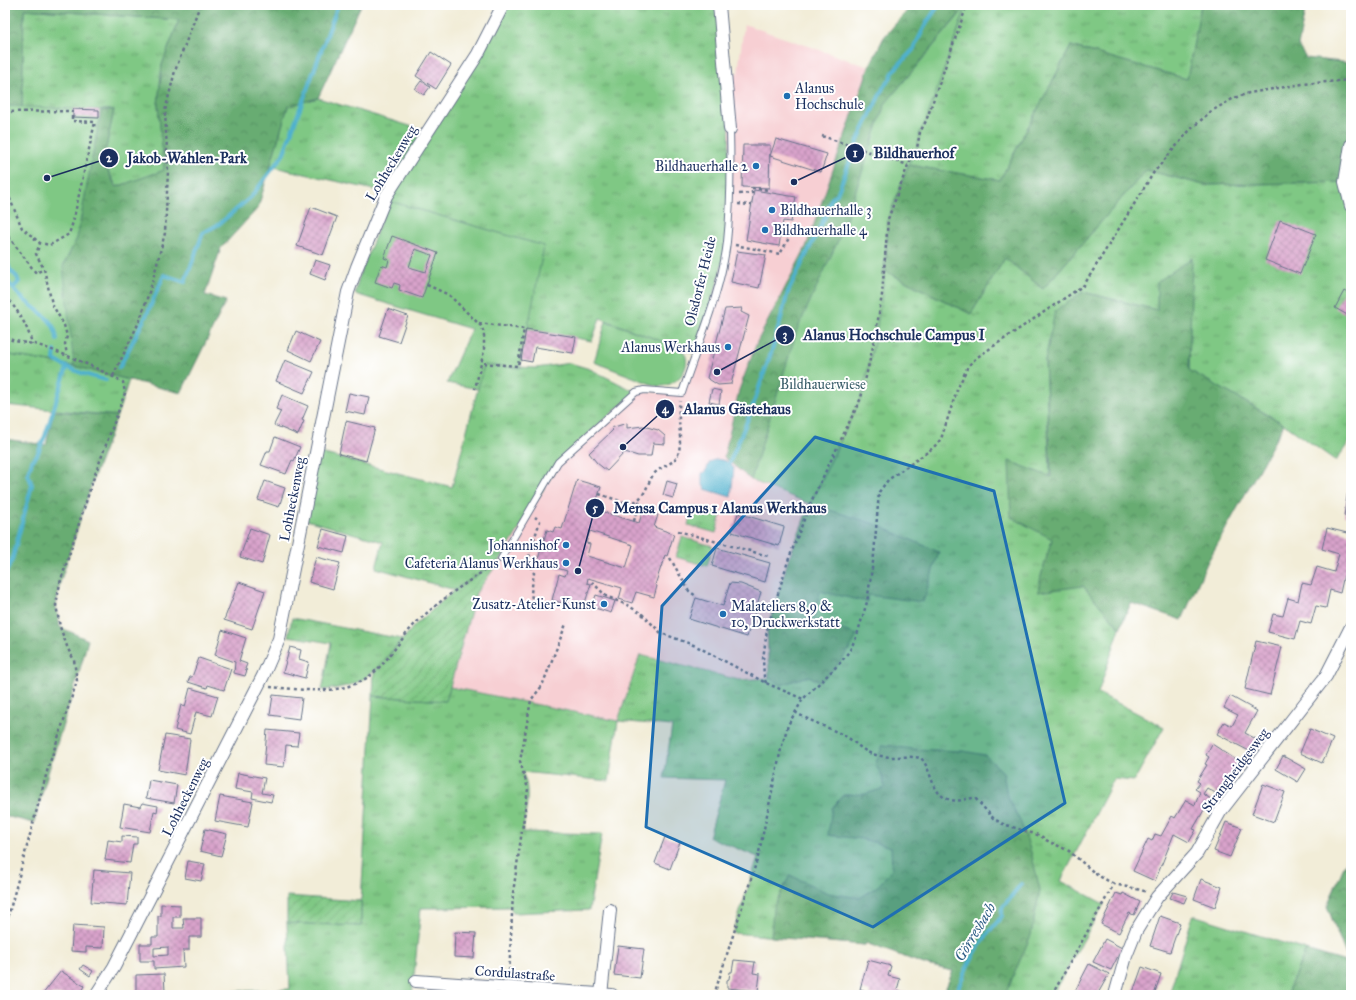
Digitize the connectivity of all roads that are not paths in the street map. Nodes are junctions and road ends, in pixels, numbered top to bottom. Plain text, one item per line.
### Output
1 (503, 5) edge
2 (719, 5) edge
3 (730, 129) joint
4 (1351, 145) edge
5 (1351, 206) edge
6 (501, 559) road end
7 (1351, 627) edge
8 (610, 910) dead end
9 (416, 981) dead end
10 (96, 995) edge
11 (605, 995) edge
12 (1114, 995) edge

1 - 10 street, Lohheckenweg
2 - 3 street, Olsdorfer Heide
3 - 6 lane, Olsdorfer Heide
4 - 5 street
7 - 12 street, Strangheidgesweg
8 - 11 street
9 - 11 street, Cordulastraße

